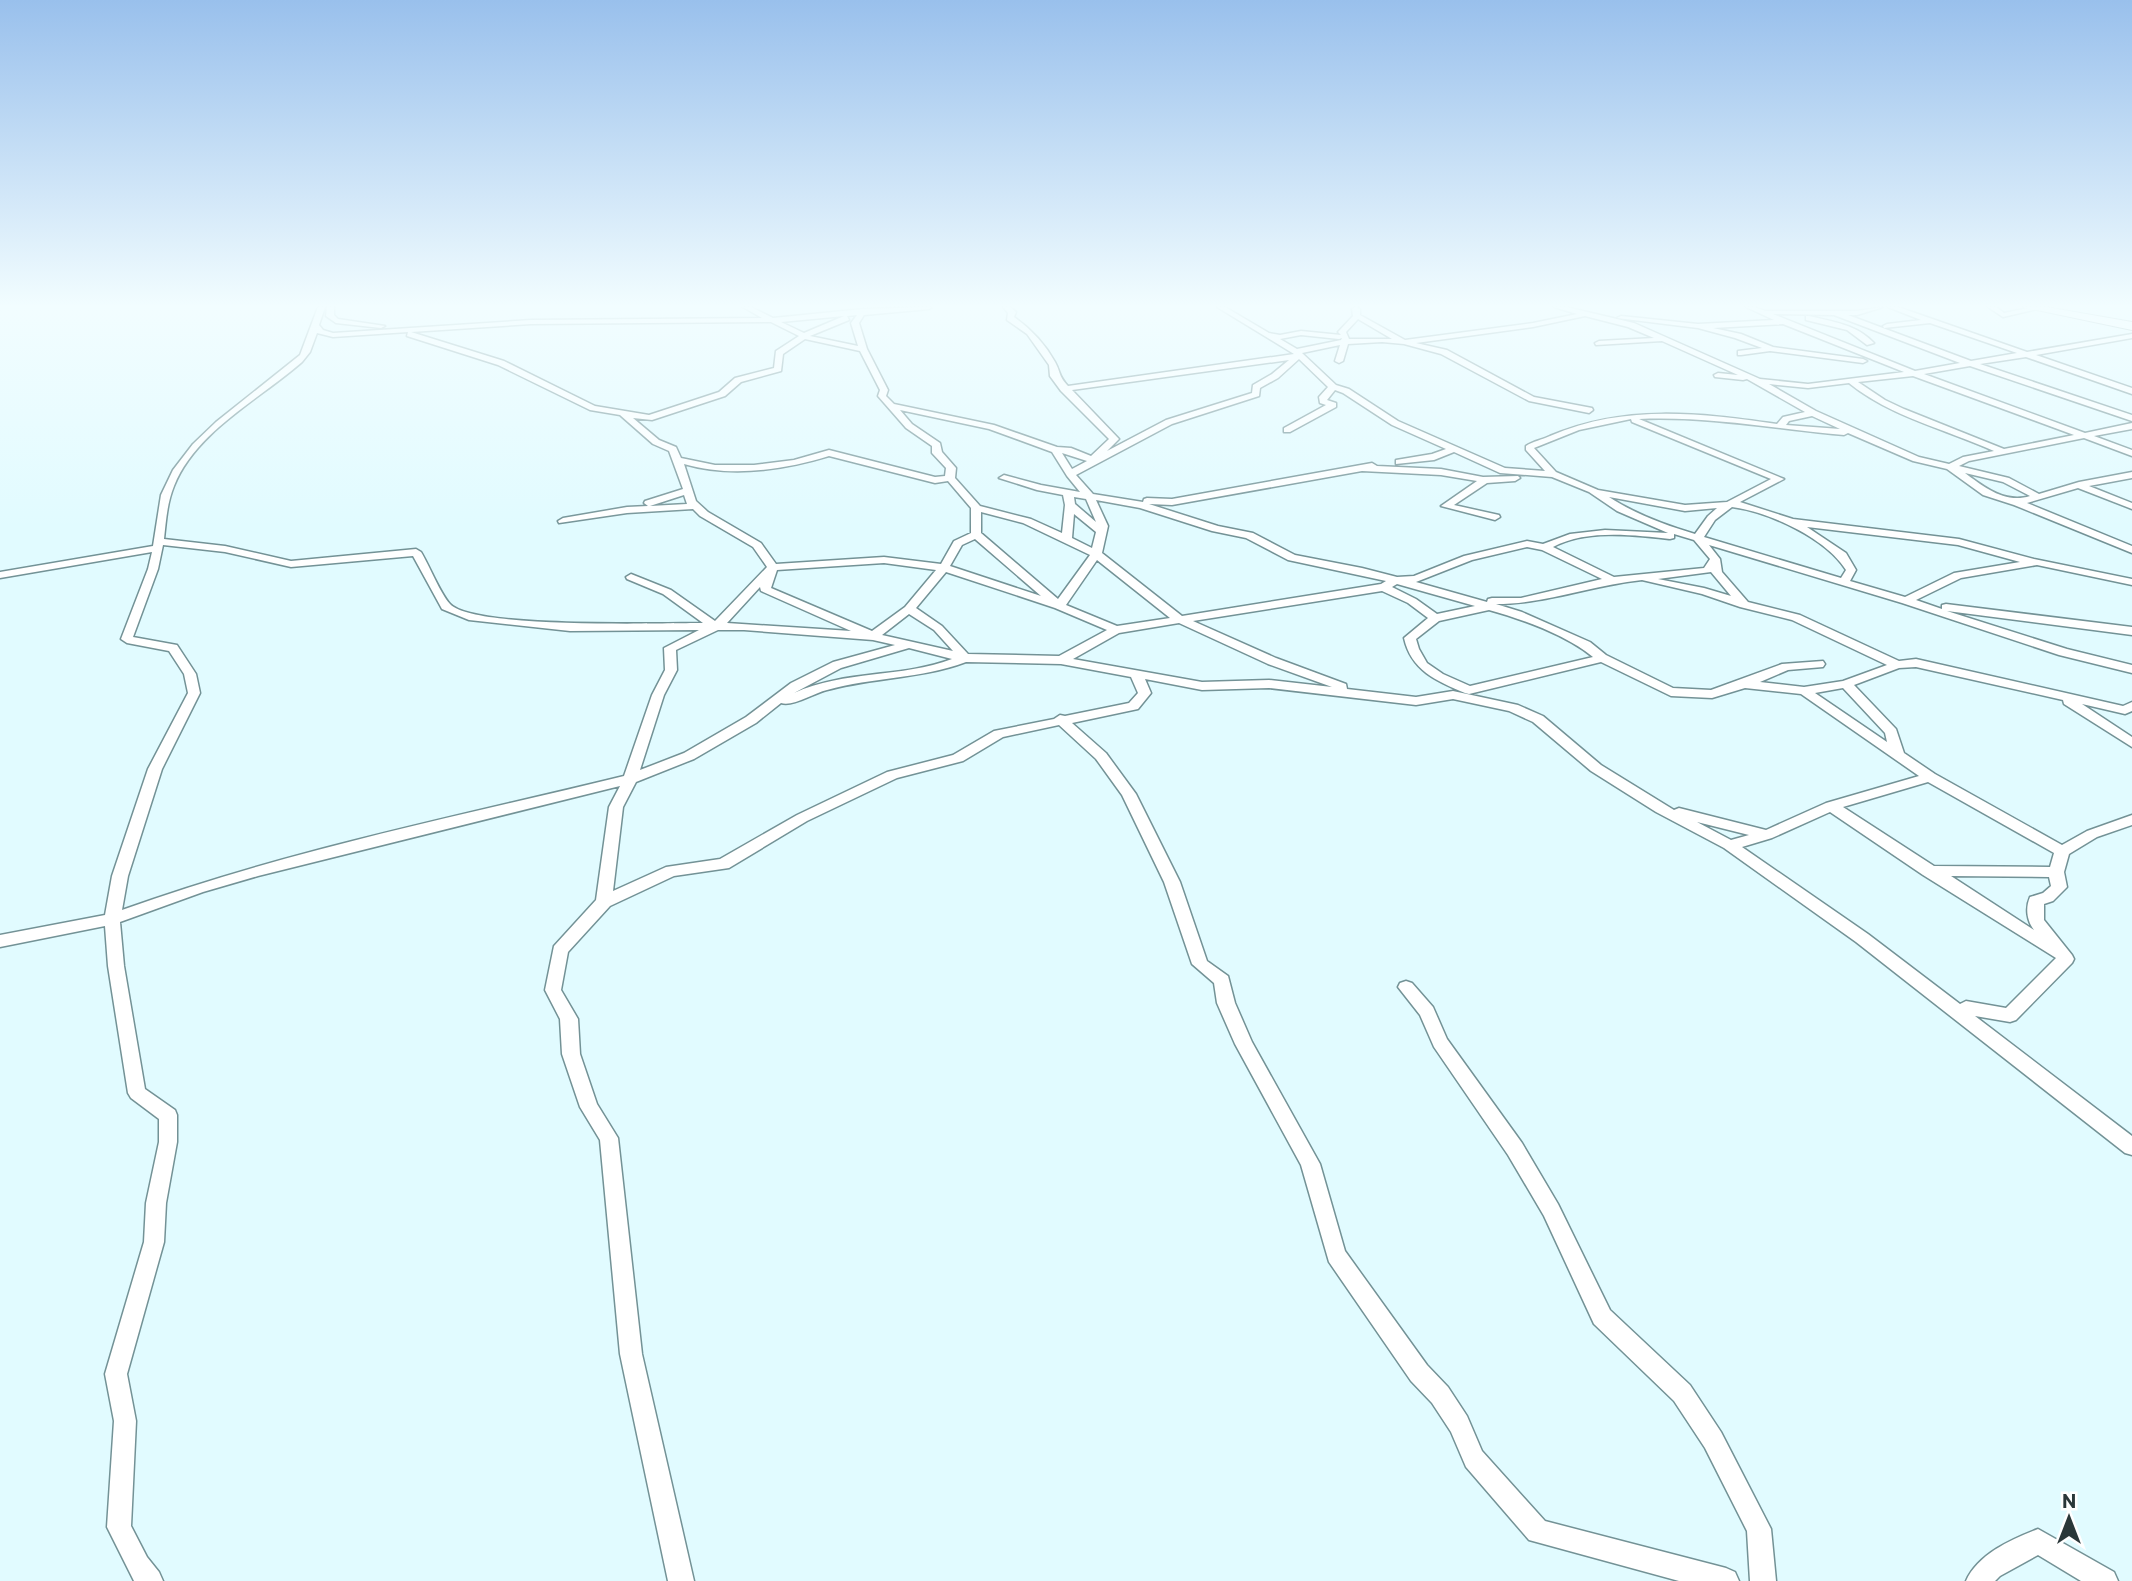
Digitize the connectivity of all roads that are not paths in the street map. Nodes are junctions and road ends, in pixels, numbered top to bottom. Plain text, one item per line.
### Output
1 (272, 381) edge
2 (537, 381) edge
3 (737, 381) edge
4 (879, 381) edge
5 (1059, 381) edge
6 (1119, 381) edge
7 (1266, 381) edge
8 (1323, 381) edge
9 (1498, 381) edge
10 (1757, 381) edge
11 (1768, 381) edge
12 (1845, 381) edge
13 (1851, 381) edge
14 (1937, 381) edge
15 (2024, 381) edge
16 (2102, 381) edge
17 (2128, 381) edge
18 (2112, 384) junction
19 (1808, 386) junction
20 (1333, 387) junction
21 (1064, 389) junction
22 (2132, 391) edge
23 (1557, 394) dead end
24 (1788, 399) junction
25 (891, 406) junction
26 (1589, 410) junction
27 (621, 412) junction
28 (1813, 413) junction
29 (1652, 415) junction
30 (1625, 417) junction
31 (2132, 418) edge
32 (2132, 426) edge
33 (1779, 427) junction
34 (1287, 430) dead end
35 (1106, 431) junction
36 (1666, 432) junction
37 (1856, 433) junction
38 (2083, 435) junction
39 (1133, 442) junction
40 (1454, 449) junction
41 (1056, 450) junction
42 (2003, 452) junction
43 (2132, 453) edge
44 (680, 460) junction
45 (1093, 460) junction
46 (1950, 467) junction
47 (1363, 468) junction
48 (1498, 469) junction
49 (1070, 474) junction
50 (1553, 474) junction
51 (2132, 475) edge
52 (950, 478) junction
53 (1004, 478) dead end
54 (1485, 480) junction
55 (2079, 485) junction
56 (689, 490) junction
57 (1592, 490) junction
58 (1068, 493) junction
59 (1090, 497) junction
60 (2040, 498) junction
61 (1117, 501) junction
62 (2018, 503) junction
63 (1735, 504) junction
64 (1070, 505) junction
65 (697, 506) junction
66 (2132, 506) edge
67 (976, 508) junction
68 (627, 509) junction
69 (1495, 517) dead end
70 (563, 521) dead end
71 (1792, 522) junction
72 (1102, 532) junction
73 (976, 534) junction
74 (1067, 539) junction
75 (1698, 539) junction
76 (158, 545) junction
77 (1545, 547) junction
78 (2132, 550) edge
79 (1096, 554) junction
80 (1715, 559) junction
81 (2037, 562) junction
82 (774, 568) junction
83 (944, 568) junction
84 (2078, 572) junction
85 (0, 575) edge
86 (631, 578) dead end
87 (1635, 578) junction
88 (1612, 580) junction
89 (2132, 582) edge
90 (1843, 583) junction
91 (1389, 584) junction
92 (2132, 589) edge
93 (1906, 601) junction
94 (1493, 604) junction
95 (1744, 605) junction
96 (1059, 606) junction
97 (909, 609) junction
98 (1435, 618) junction
99 (1179, 619) junction
100 (718, 625) junction
101 (1116, 630) junction
102 (2132, 631) edge
103 (873, 636) junction
104 (916, 644) junction
105 (965, 658) junction
106 (1602, 658) junction
107 (1061, 660) junction
108 (1819, 664) dead end
109 (1897, 665) junction
110 (2132, 669) edge
111 (1137, 676) junction
112 (1744, 684) junction
113 (1846, 684) junction
114 (1469, 690) junction
115 (1804, 691) junction
116 (1356, 692) junction
117 (1453, 695) junction
118 (2061, 695) junction
119 (2132, 706) edge
120 (1060, 719) junction
121 (751, 720) junction
122 (2132, 743) edge
123 (1897, 753) junction
124 (1930, 777) junction
125 (630, 779) junction
126 (1831, 806) junction
127 (1661, 809) junction
128 (2132, 820) edge
129 (1767, 835) junction
130 (1729, 845) junction
131 (2062, 852) junction
132 (1928, 871) junction
133 (2056, 872) junction
134 (604, 902) junction
135 (112, 919) junction
136 (0, 941) edge
137 (2066, 958) junction
138 (1406, 987) dead end
139 (1966, 1008) dead end
140 (2132, 1147) edge
141 (149, 1581) edge
142 (681, 1581) edge
143 (1726, 1581) edge
144 (1763, 1581) edge
145 (1979, 1581) edge
146 (2105, 1581) edge

1 - 76 street
2 - 27 street
3 - 27 street
4 - 25 street
5 - 21 street
6 - 21 street
7 - 39 street
8 - 20 street
9 - 26 street
10 - 24 street
11 - 19 street
12 - 19 street
13 - 42 street
14 - 38 street
15 - 31 street
16 - 18 street
17 - 18 street
18 - 22 street
19 - 24 street
20 - 34 street
20 - 40 street
21 - 35 street
23 - 26 street
24 - 28 street
25 - 41 street
25 - 52 street
26 - 30 street
27 - 44 street
28 - 33 street
28 - 37 street
29 - 30 street
29 - 33 street
29 - 36 street
30 - 36 street
30 - 50 street
32 - 38 street
33 - 37 street
35 - 39 street
35 - 45 street
36 - 63 street
37 - 46 street
38 - 42 street
38 - 43 street
39 - 45 street
40 - 47 street
40 - 48 street
41 - 45 street
41 - 49 street
42 - 46 street
44 - 52 street
44 - 56 street
45 - 49 street
46 - 60 street
46 - 62 street
47 - 54 street
47 - 61 street
48 - 50 street
48 - 54 street
49 - 59 street
50 - 54 street
50 - 57 street
51 - 55 street
52 - 67 street
53 - 58 street
54 - 69 street
55 - 60 street
55 - 66 street
56 - 65 street
56 - 68 street
57 - 63 street
57 - 75 street
58 - 59 street
58 - 64 street
59 - 61 street
59 - 72 street
60 - 62 street
61 - 91 street
62 - 78 street
63 - 71 street
63 - 75 street
64 - 72 street
64 - 74 street
65 - 68 street
65 - 82 street
67 - 73 street
67 - 74 street
68 - 70 street
71 - 81 street
71 - 90 street
72 - 79 street
73 - 83 street
73 - 96 street
74 - 79 street
75 - 77 street
75 - 80 street
75 - 90 street
76 - 85 street
76 - 100 street
76 - 135 street
77 - 88 street
77 - 91 street
79 - 96 street
79 - 99 street
80 - 87 street
80 - 95 street
81 - 84 street
81 - 93 street
82 - 83 street
82 - 100 street
82 - 103 street
83 - 96 street
83 - 97 street
84 - 89 street
84 - 92 street
86 - 100 street
87 - 88 street
87 - 95 street
88 - 94 street
90 - 93 street
91 - 94 street
91 - 98 street
91 - 99 street
93 - 102 street
93 - 110 street
94 - 98 street
94 - 106 street
95 - 109 street
96 - 101 street
97 - 103 street
97 - 105 street
98 - 114 street
99 - 101 street
99 - 116 street
100 - 103 street
100 - 125 street
101 - 107 street
103 - 104 street
104 - 105 street
104 - 121 street
105 - 107 street
105 - 121 street
106 - 112 street
106 - 114 street
107 - 111 street
108 - 112 street
109 - 113 street
109 - 118 street
111 - 116 street
111 - 120 street
112 - 115 street
113 - 115 street
113 - 123 street
114 - 117 street
115 - 123 street
116 - 117 street
117 - 127 street
118 - 119 street
118 - 122 street
120 - 134 street
120 - 143 street
121 - 125 street
123 - 124 street
124 - 126 street
124 - 131 street
125 - 134 street
125 - 135 street
126 - 129 street
126 - 132 street
127 - 129 street
127 - 130 street
128 - 131 street
129 - 130 street
130 - 140 street
131 - 133 street
132 - 133 street
132 - 137 street
133 - 137 street
134 - 142 street
135 - 136 street
135 - 141 street
137 - 139 street
138 - 144 street
145 - 146 street

